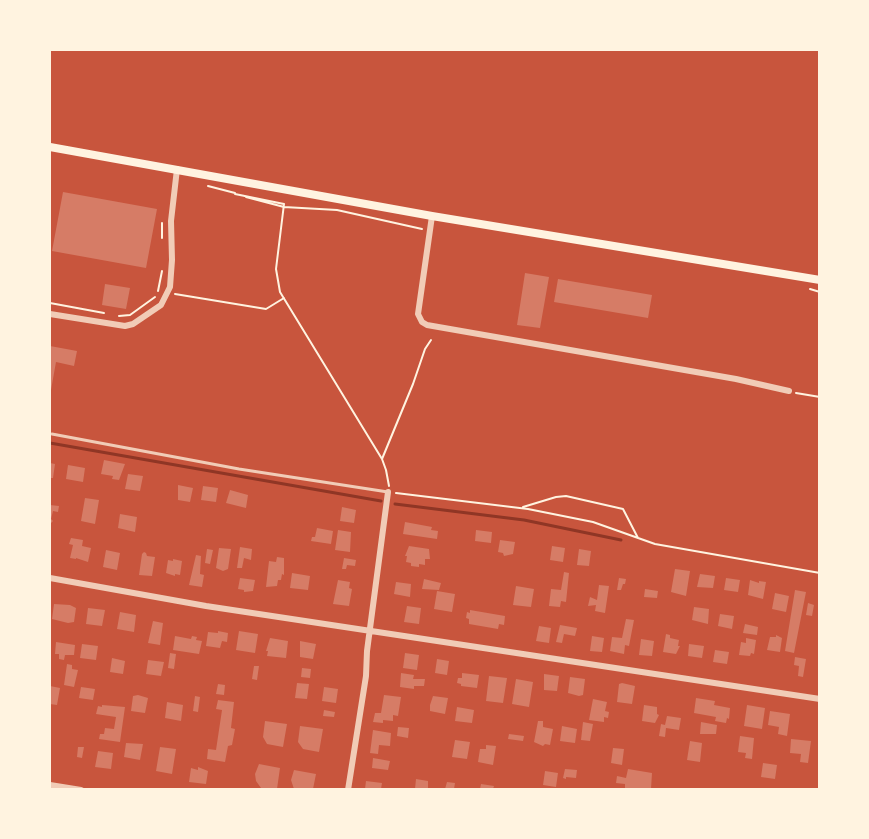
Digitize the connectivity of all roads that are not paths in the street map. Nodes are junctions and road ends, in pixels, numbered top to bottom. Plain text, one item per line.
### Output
1 (50, 147) edge
2 (177, 169) junction
3 (432, 216) junction
4 (770, 271) junction
5 (819, 279) edge
6 (819, 286) edge
7 (50, 314) edge
8 (789, 391) road end
9 (52, 434) dead end
10 (388, 492) joint
11 (50, 578) edge
12 (369, 631) junction
13 (819, 699) edge
14 (50, 784) edge
15 (81, 789) edge
16 (348, 789) edge

1 - 2 main road
2 - 3 main road
2 - 7 street
3 - 4 main road
3 - 8 street
4 - 5 main road
4 - 6 main road
9 - 10 lane
10 - 12 street
11 - 12 street
12 - 13 street
12 - 16 street
14 - 15 street

